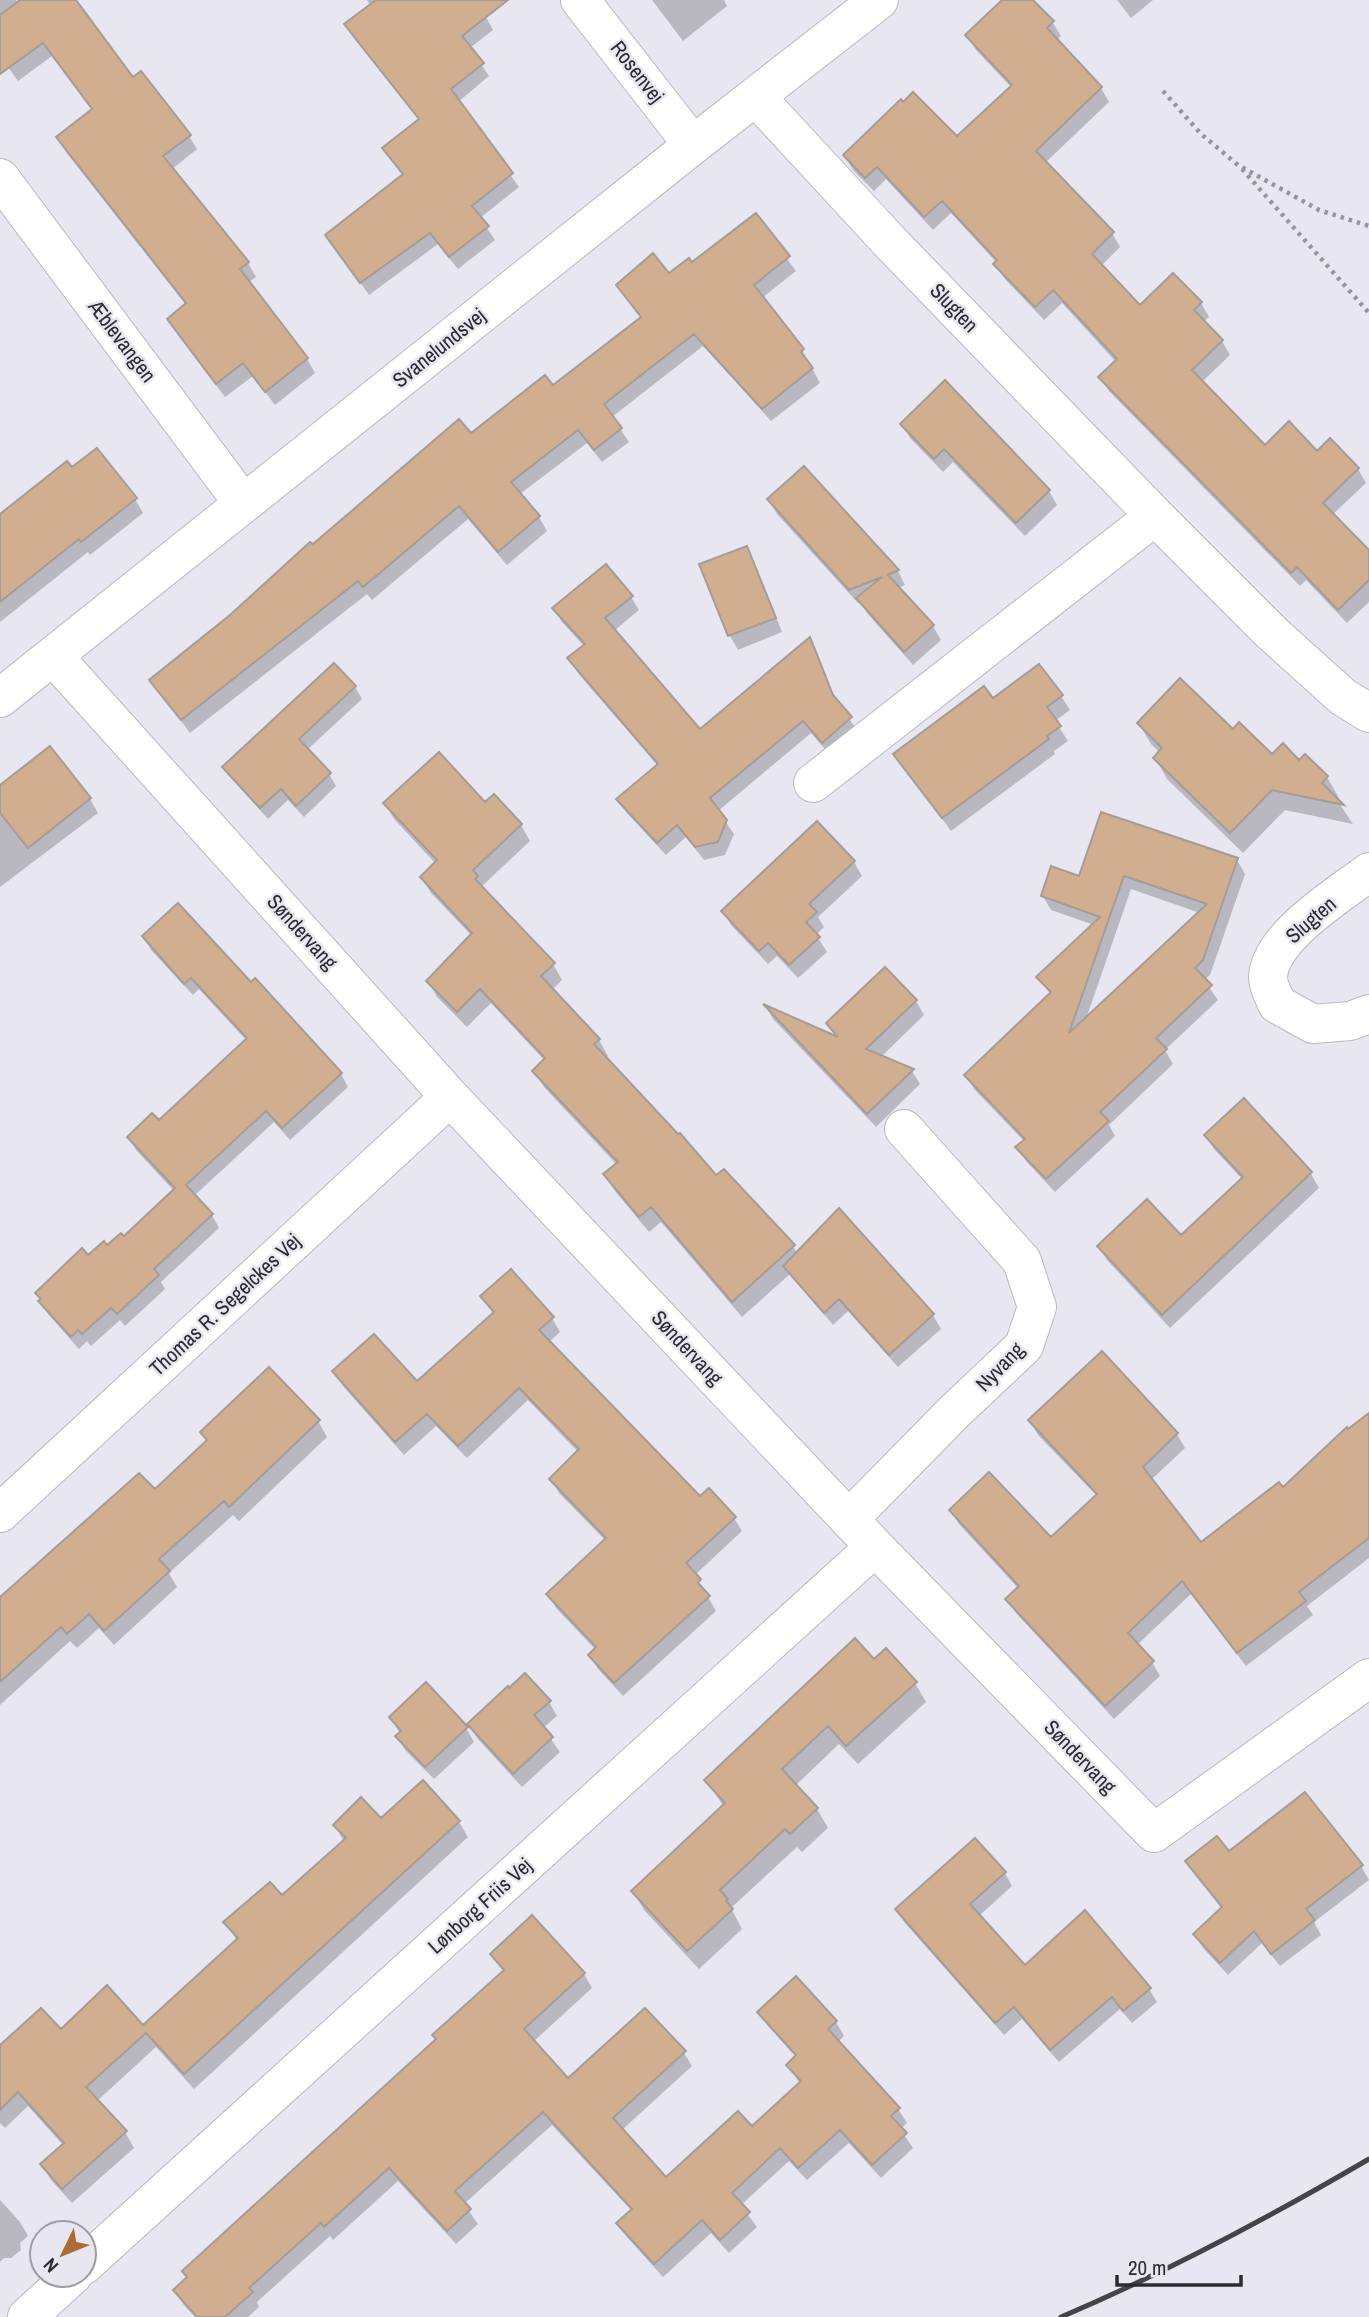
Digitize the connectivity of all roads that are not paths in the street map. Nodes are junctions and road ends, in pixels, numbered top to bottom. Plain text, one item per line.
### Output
1 (580, 0) edge
2 (879, 0) edge
3 (756, 97) junction
4 (694, 145) junction
5 (0, 178) edge
6 (243, 503) junction
7 (1155, 516) junction
8 (53, 656) junction
9 (0, 698) edge
10 (1369, 713) edge
11 (814, 783) dead end
12 (1369, 872) edge
13 (1369, 1014) edge
14 (450, 1097) junction
15 (904, 1129) dead end
16 (0, 1513) edge
17 (849, 1519) junction
18 (875, 1547) junction
19 (1369, 1678) edge
20 (98, 2252) edge
21 (58, 2289) edge
22 (27, 2317) edge

1 - 4 street, Rosenvej
2 - 3 street, Svanelundsvej
3 - 4 street, Svanelundsvej
3 - 7 street, Slugten
4 - 6 street, Svanelundsvej
5 - 6 street, Æblevangen
6 - 8 street, Svanelundsvej
7 - 10 street, Slugten
7 - 11 street
8 - 9 street, Svanelundsvej
8 - 14 street, Søndervang
12 - 13 street, Slugten
14 - 16 street, Thomas R. Segelckes Vej
14 - 17 street, Søndervang
15 - 17 street, Nyvang
17 - 18 street, Søndervang
18 - 19 street, Søndervang
18 - 20 street, Lønborg Friis Vej
21 - 22 street

